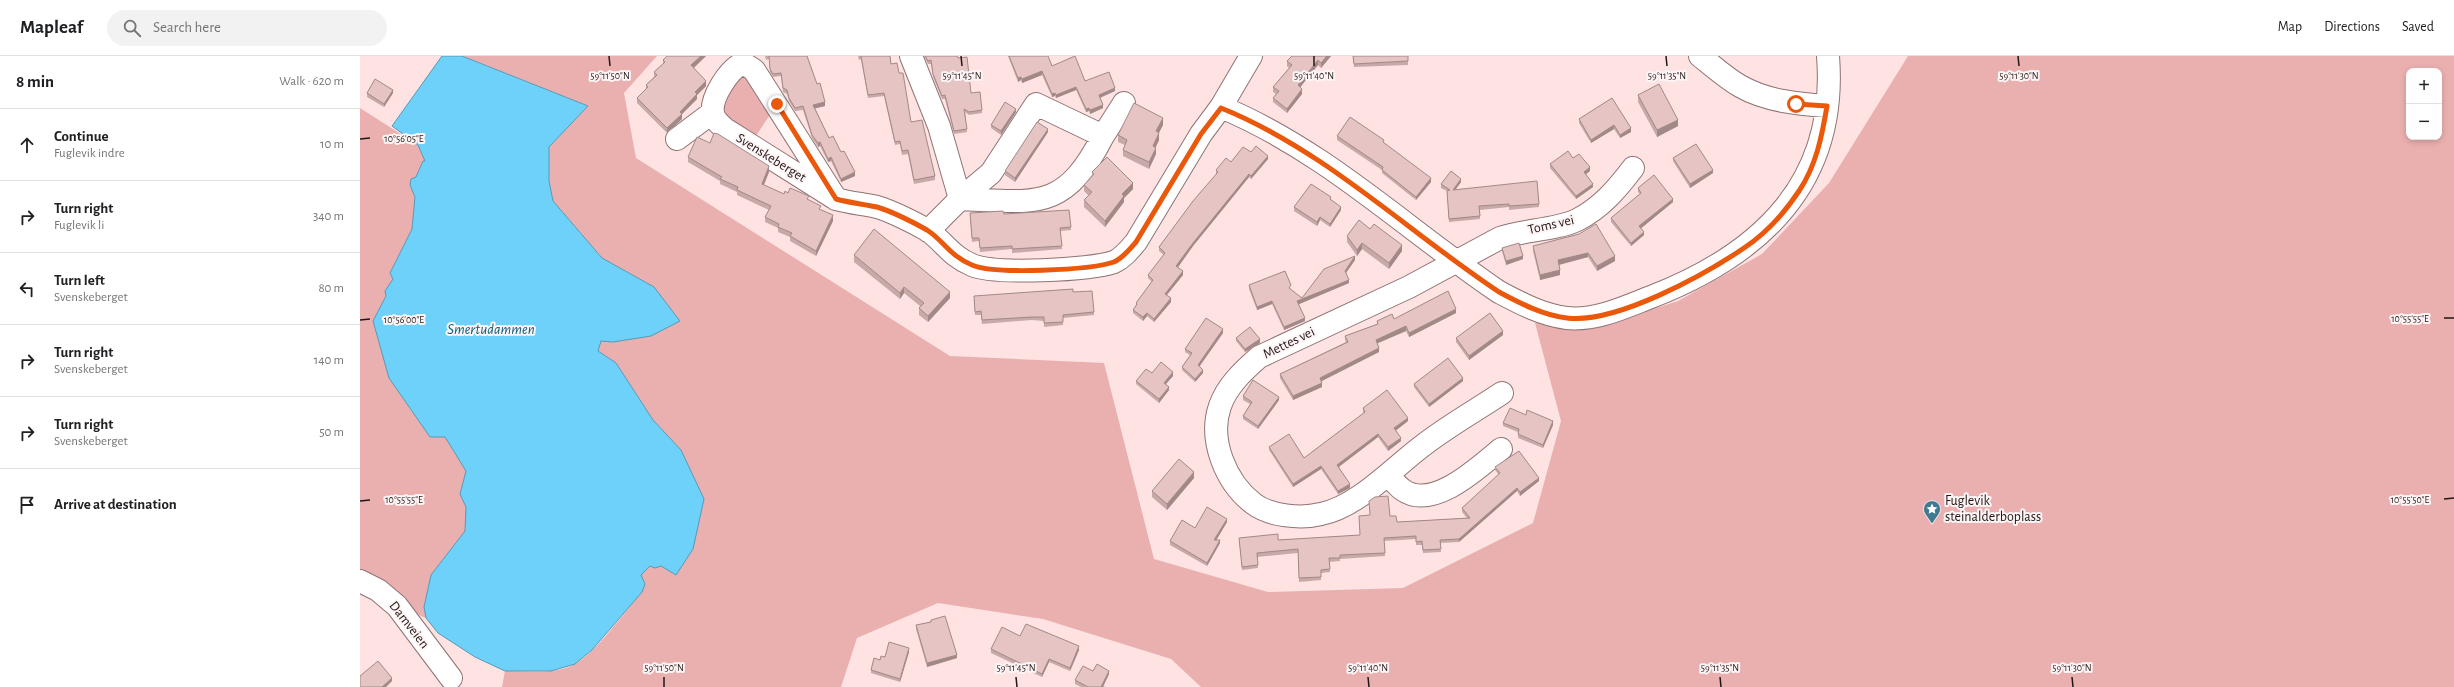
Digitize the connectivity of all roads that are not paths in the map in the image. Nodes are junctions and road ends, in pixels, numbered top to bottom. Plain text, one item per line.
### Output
1 (912, 56) edge
2 (1250, 56) edge
3 (1700, 56) edge
4 (1828, 56) edge
5 (744, 60) edge
6 (1124, 103) dead end
7 (1827, 106) junction
8 (1221, 108) junction
9 (713, 112) junction
10 (1103, 136) junction
11 (677, 139) dead end
12 (1633, 168) dead end
13 (836, 199) junction
14 (960, 199) junction
15 (928, 231) junction
16 (1456, 263) junction
17 (1502, 393) dead end
18 (1501, 449) dead end
19 (1388, 475) junction
20 (360, 581) edge
21 (451, 678) dead end

1 - 14 street
2 - 8 street, Svenskeberget
3 - 7 street
4 - 7 street
5 - 9 street, Svenskeberget
5 - 13 street, Svenskeberget
6 - 10 street
7 - 16 street
8 - 15 street, Svenskeberget
8 - 16 street
9 - 11 street
9 - 13 street, Svenskeberget
10 - 14 street
10 - 14 street
12 - 16 street, Toms vei
13 - 15 street, Svenskeberget
14 - 15 street
16 - 19 street, Mettes vei
17 - 19 street, Mettes vei
18 - 19 street
20 - 21 street, Damveien

